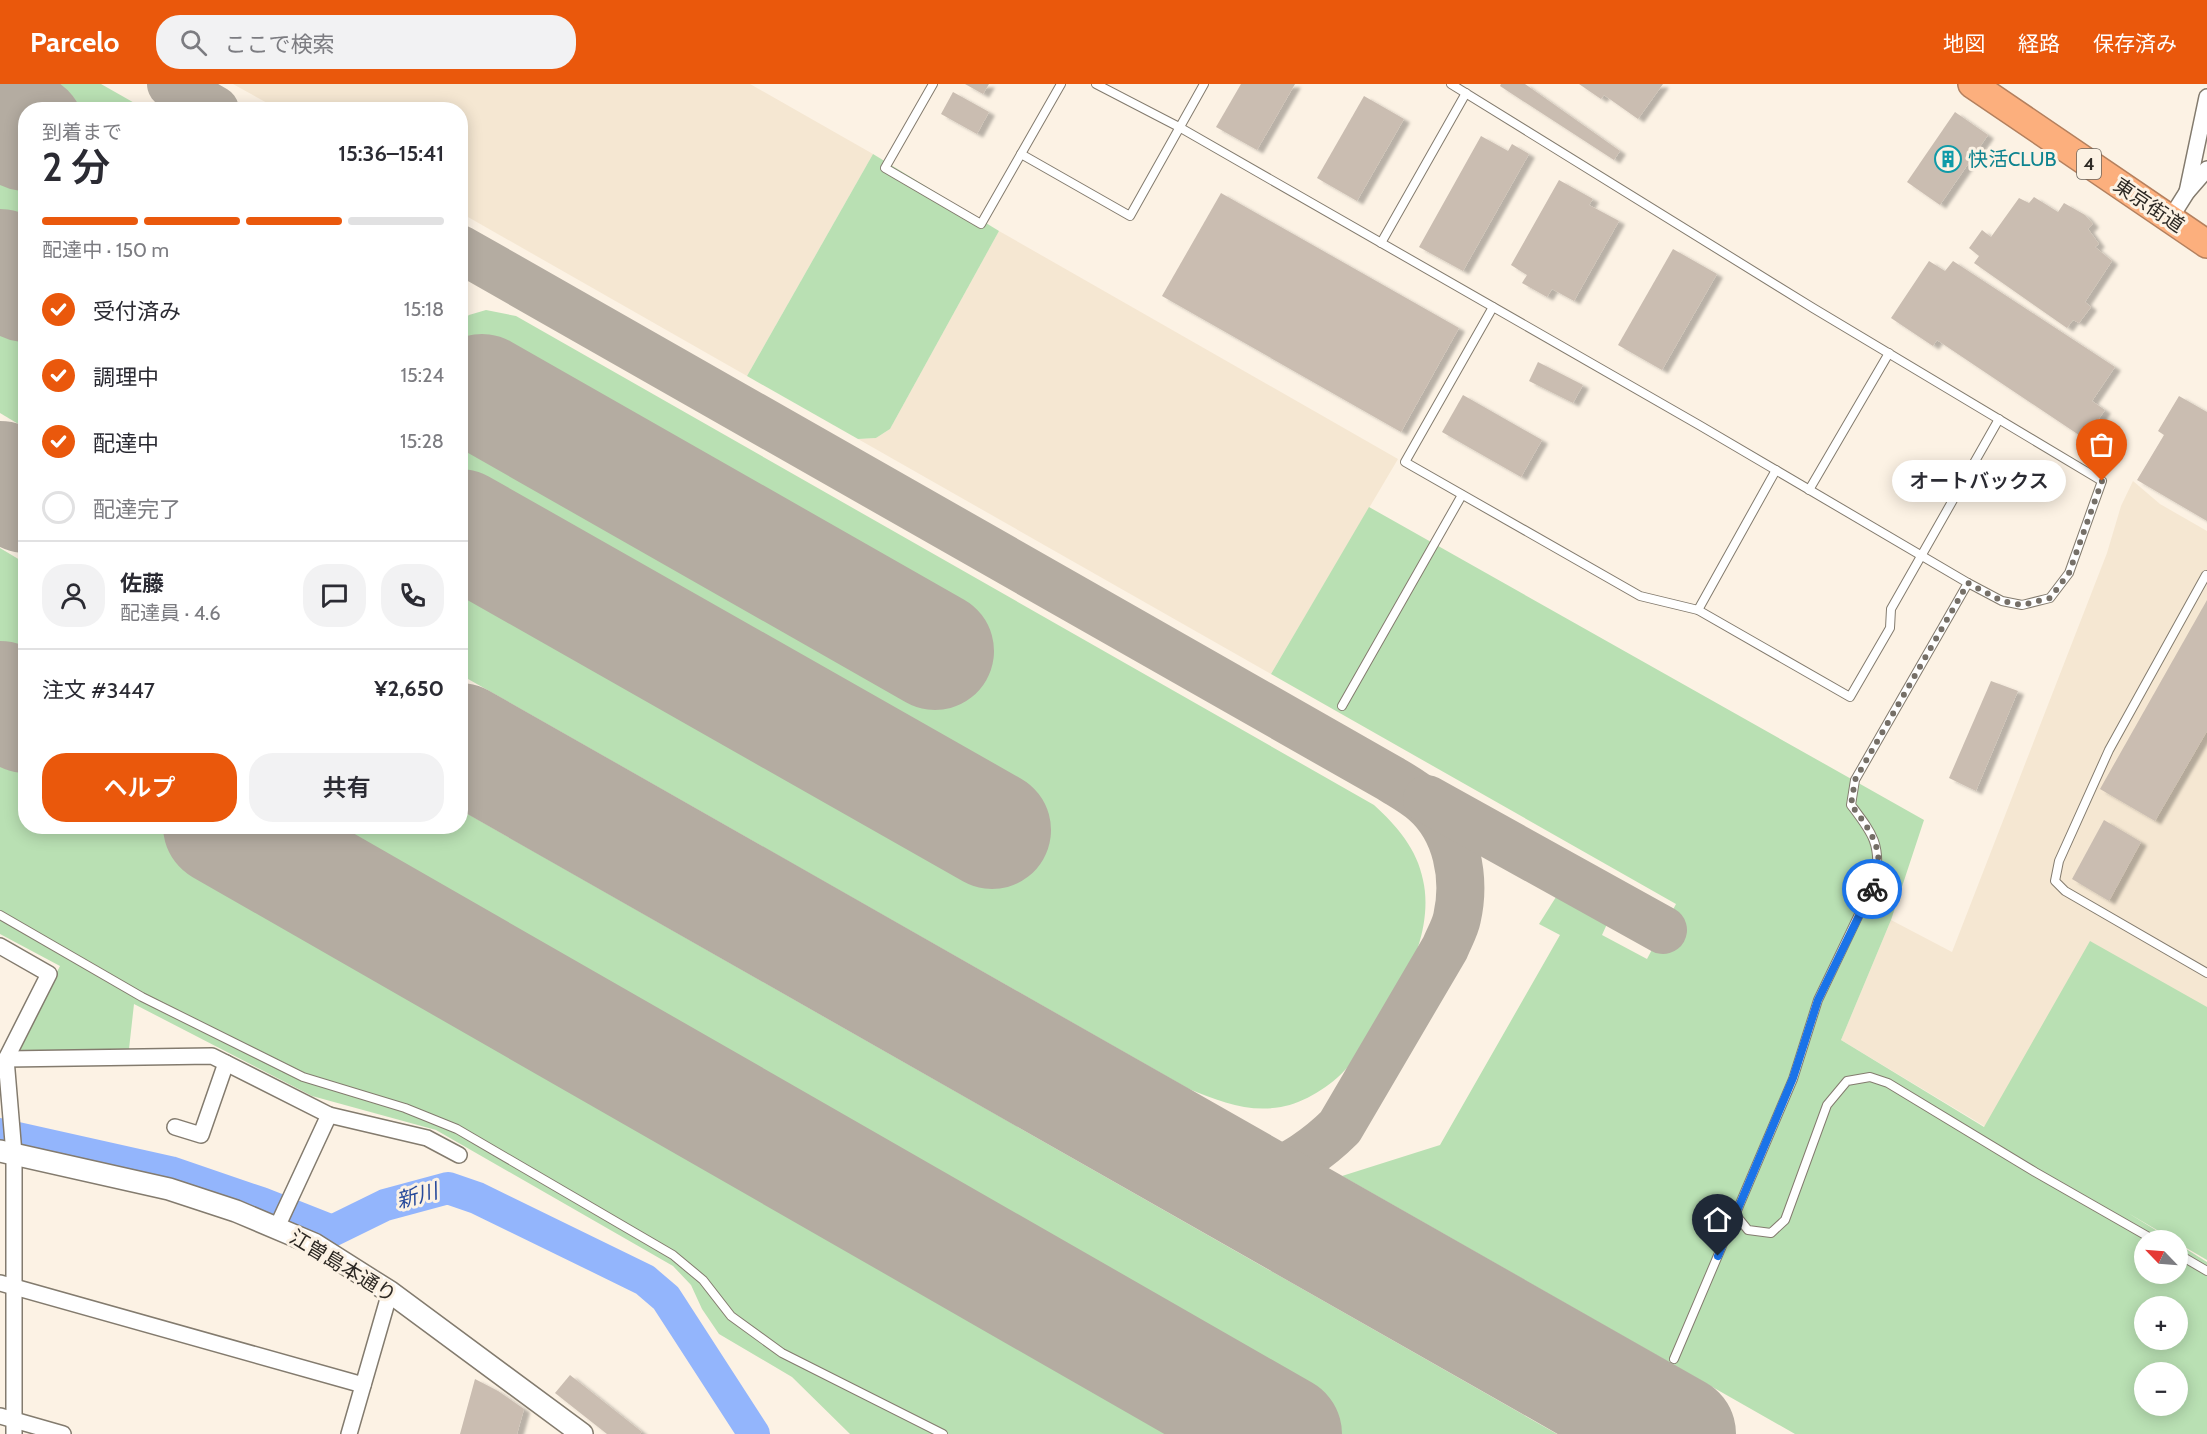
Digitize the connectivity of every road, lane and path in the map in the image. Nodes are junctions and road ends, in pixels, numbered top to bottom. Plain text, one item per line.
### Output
1 (933, 84) edge
2 (1061, 84) edge
3 (1096, 84) edge
4 (1204, 84) edge
5 (1450, 84) edge
6 (1972, 84) edge
7 (1466, 93) junction
8 (2207, 97) edge
9 (1179, 127) junction
10 (1021, 154) junction
11 (2207, 169) edge
12 (2187, 192) junction
13 (2170, 219) junction
14 (1381, 243) junction
15 (2207, 244) edge
16 (1493, 307) junction
17 (1889, 353) junction
18 (1999, 419) junction
19 (1776, 470) junction
20 (1809, 490) junction
21 (1462, 495) junction
22 (1921, 555) junction
23 (2206, 575) edge
24 (1968, 583) junction
25 (1698, 610) junction
26 (1342, 706) dead end
27 (0, 915) edge
28 (0, 946) edge
29 (2207, 973) edge
30 (6, 1059) junction
31 (226, 1063) junction
32 (5, 1105) edge
33 (329, 1115) junction
34 (176, 1127) dead end
35 (7, 1152) edge
36 (459, 1155) dead end
37 (1735, 1214) junction
38 (277, 1227) junction
39 (2136, 1230) edge
40 (2188, 1260) edge
41 (2207, 1271) edge
42 (7, 1285) edge
43 (390, 1292) junction
44 (1674, 1359) dead end
45 (363, 1385) junction
46 (9, 1423) edge
47 (63, 1434) edge
48 (349, 1434) edge
49 (582, 1434) edge
50 (944, 1434) edge

1 - 10 lane
2 - 10 lane
3 - 9 lane
4 - 9 lane
5 - 7 lane
6 - 13 highway, 東京街道 / 4
7 - 14 lane
7 - 17 lane
8 - 12 street
9 - 10 lane
9 - 14 lane
11 - 12 street
12 - 13 street
13 - 15 highway, 東京街道 / 4
14 - 16 lane
16 - 19 lane
16 - 21 lane
17 - 18 lane
17 - 20 lane
18 - 22 lane
18 - 24 lane
19 - 20 lane
19 - 25 lane
20 - 22 lane
21 - 25 lane
21 - 26 lane
22 - 24 lane
22 - 25 lane
23 - 29 lane
24 - 37 lane
27 - 50 lane
28 - 30 street
30 - 31 street
30 - 32 street
31 - 33 street
31 - 34 street
32 - 35 street
33 - 36 street
33 - 38 street
35 - 38 street, 江曽島本通り
35 - 42 street
37 - 39 lane
37 - 44 lane
38 - 43 street, 江曽島本通り
40 - 41 lane
42 - 45 street
42 - 46 street
43 - 45 street
43 - 49 street, 江曽島本通り
45 - 48 street
46 - 47 street

